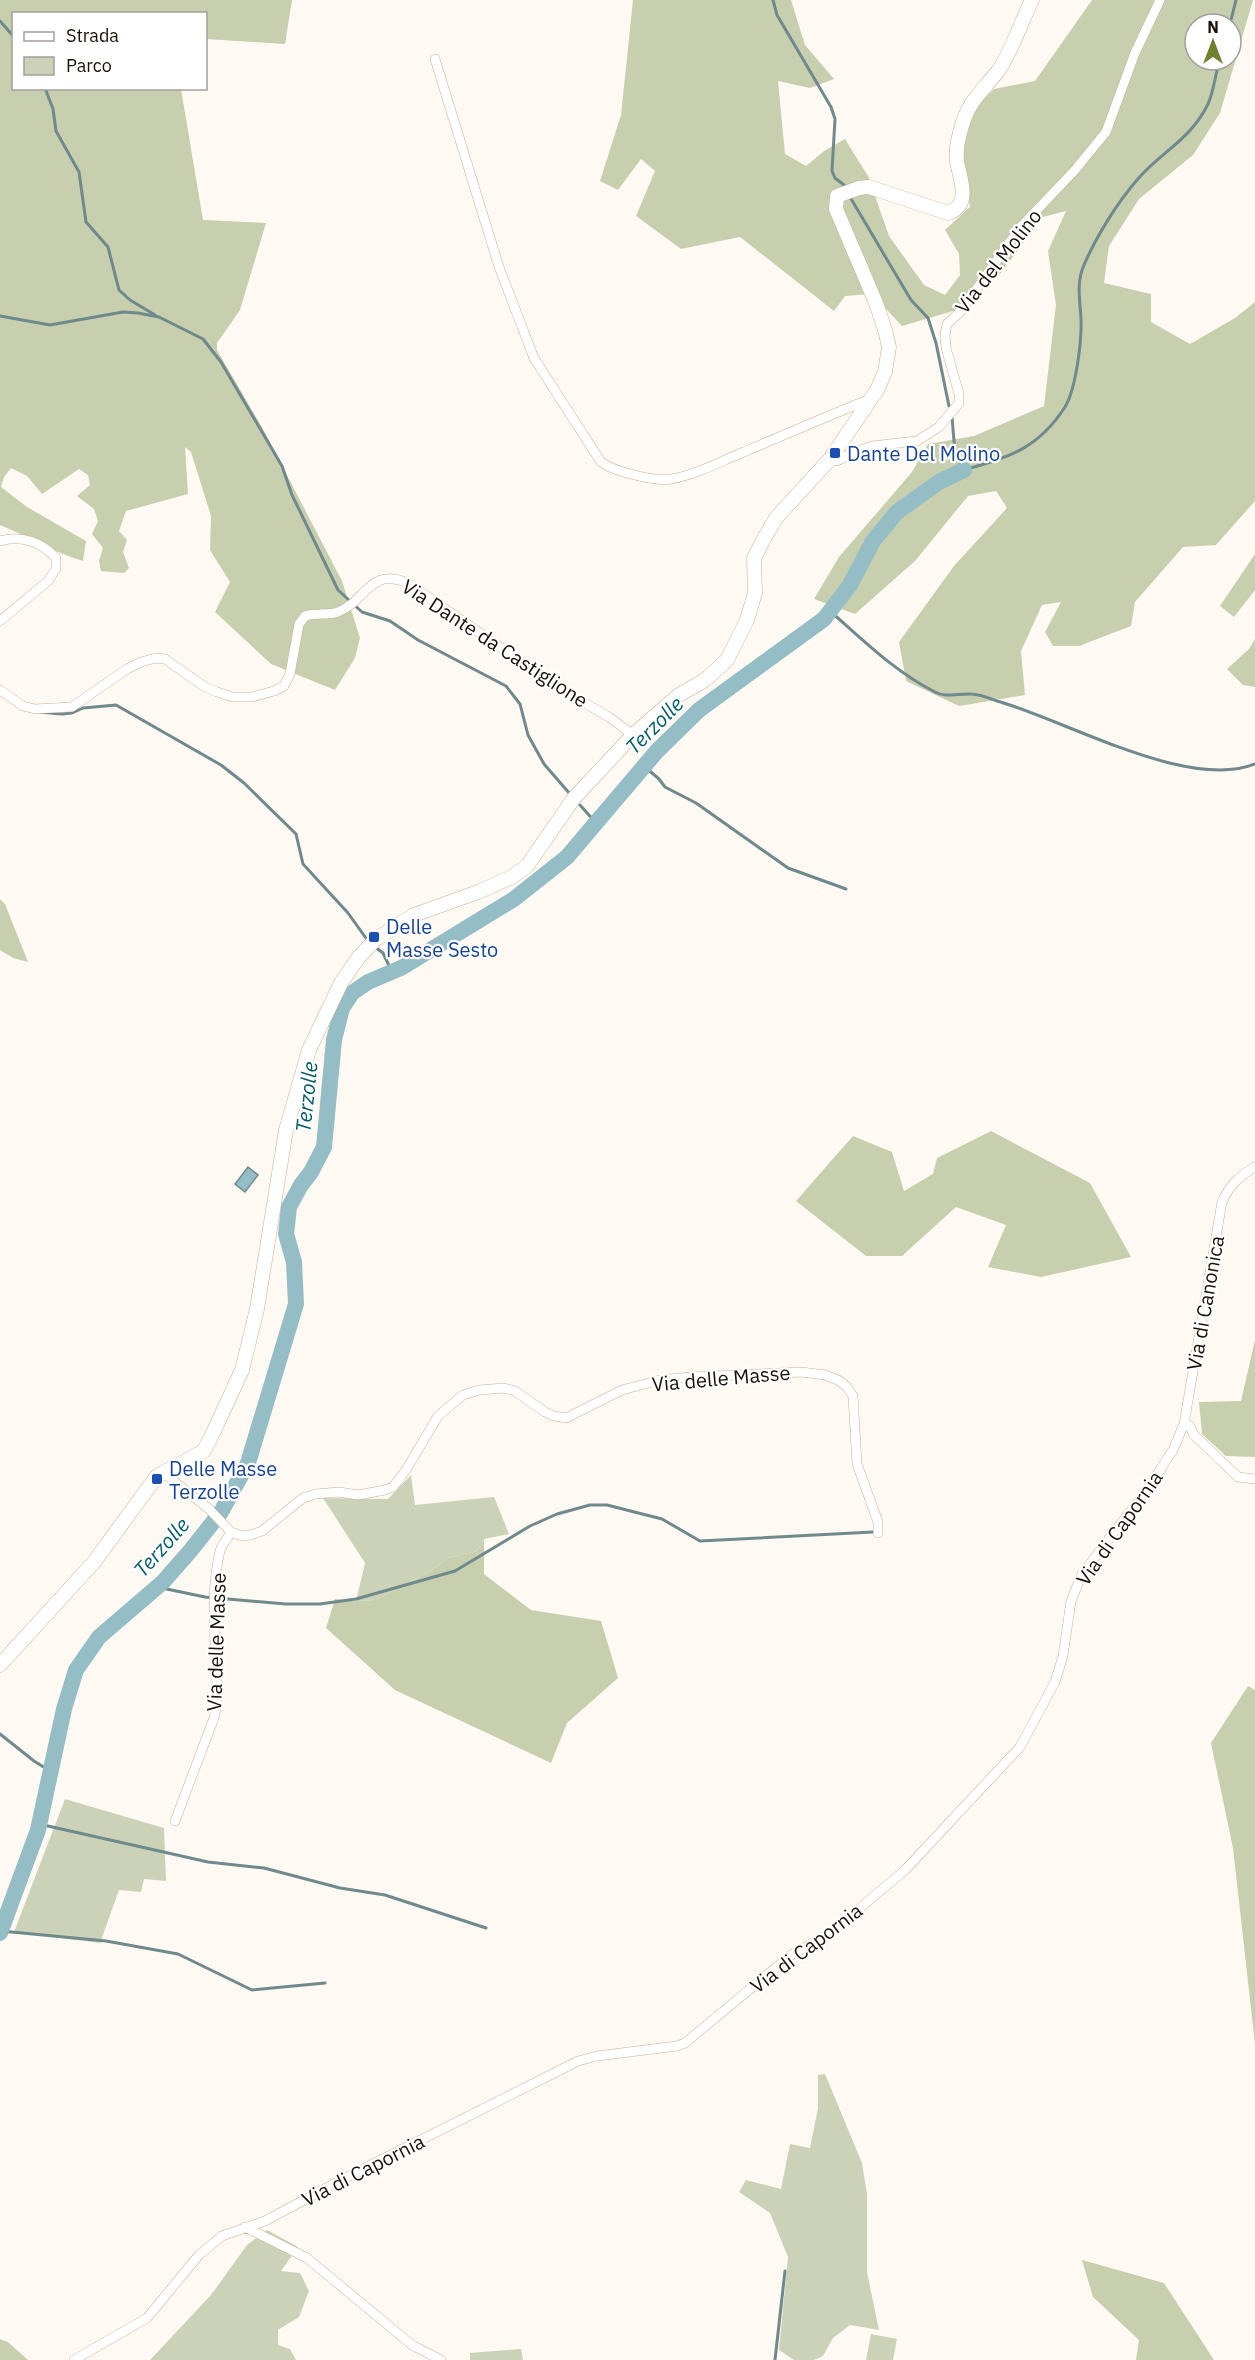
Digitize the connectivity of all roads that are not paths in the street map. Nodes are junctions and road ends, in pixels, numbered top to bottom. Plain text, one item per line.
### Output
1 (1032, 0) edge
2 (1160, 0) edge
3 (435, 59) dead end
4 (871, 399) junction
5 (830, 459) junction
6 (0, 541) edge
7 (0, 621) edge
8 (0, 690) edge
9 (633, 735) junction
10 (1255, 1167) edge
11 (1184, 1424) junction
12 (1173, 1450) joint
13 (162, 1472) junction
14 (1255, 1479) edge
15 (230, 1530) junction
16 (878, 1533) dead end
17 (0, 1665) edge
18 (175, 1821) dead end
19 (245, 2227) junction
20 (74, 2360) edge
21 (441, 2360) edge

1 - 4 street
2 - 5 street, Via del Molino
3 - 4 street
4 - 5 street
5 - 9 street
6 - 7 street
8 - 9 street, Via Dante da Castiglione
9 - 13 street
10 - 11 street, Via di Canonica
11 - 12 street, Via di Canonica
11 - 14 street
12 - 19 street, Via di Capornia
13 - 15 street
13 - 17 street
15 - 16 street, Via delle Masse
15 - 18 street, Via delle Masse
19 - 20 street, Via di Capornia
19 - 21 street

